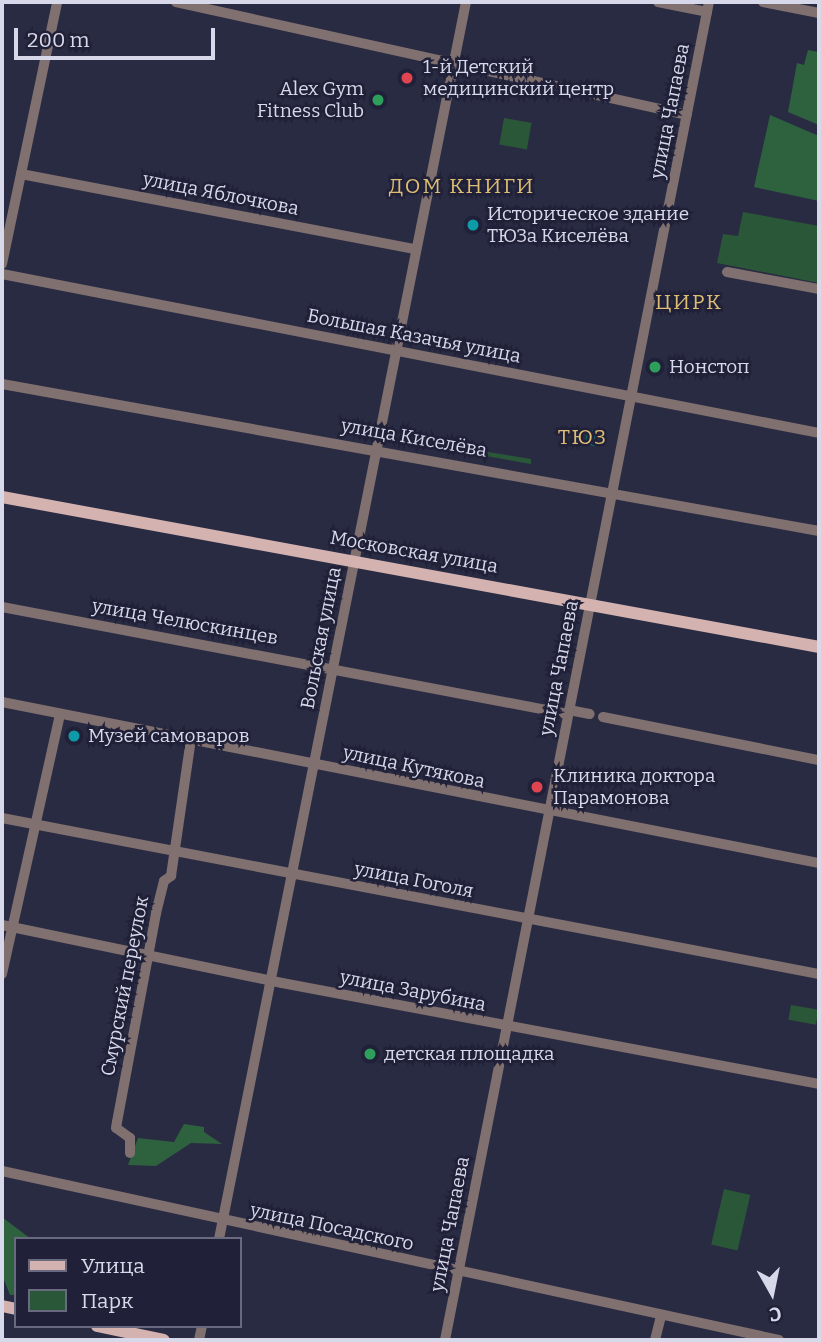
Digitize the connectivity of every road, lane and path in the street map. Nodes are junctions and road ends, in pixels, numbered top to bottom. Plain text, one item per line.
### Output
1 (57, 2) edge
2 (176, 2) edge
3 (466, 2) edge
4 (658, 2) edge
5 (763, 2) edge
6 (777, 4) junction
7 (708, 7) edge
8 (819, 8) edge
9 (819, 13) edge
10 (453, 65) junction
11 (687, 114) junction
12 (21, 174) junction
13 (415, 249) junction
14 (2, 264) edge
15 (727, 272) dead end
16 (2, 274) edge
17 (819, 289) edge
18 (395, 351) junction
19 (2, 384) edge
20 (631, 395) junction
21 (819, 433) edge
22 (374, 449) junction
23 (611, 492) junction
24 (2, 497) edge
25 (819, 531) edge
26 (353, 561) junction
27 (589, 604) junction
28 (2, 607) edge
29 (819, 647) edge
30 (333, 667) junction
31 (2, 702) edge
32 (568, 712) junction
33 (60, 714) junction
34 (590, 714) dead end
35 (603, 717) dead end
36 (191, 739) junction
37 (819, 761) edge
38 (315, 764) junction
39 (548, 813) junction
40 (2, 818) edge
41 (36, 825) junction
42 (173, 850) junction
43 (819, 863) edge
44 (292, 874) junction
45 (528, 919) junction
46 (7, 926) edge
47 (147, 955) junction
48 (2, 974) edge
49 (819, 974) edge
50 (271, 980) junction
51 (507, 1027) junction
52 (819, 1084) edge
53 (130, 1153) dead end
54 (2, 1171) edge
55 (223, 1221) junction
56 (219, 1237) edge
57 (458, 1270) junction
58 (661, 1315) junction
59 (107, 1328) edge
60 (164, 1340) edge
61 (445, 1340) edge
62 (655, 1340) edge
63 (779, 1340) edge

1 - 12 street
2 - 10 street
3 - 10 street, Вольская улица
4 - 7 street
5 - 6 street
6 - 8 street
6 - 9 street
7 - 11 street, улица Чапаева
10 - 11 street
10 - 13 street, Вольская улица
11 - 20 street, улица Чапаева
12 - 13 street, улица Яблочкова
12 - 14 street
13 - 18 street, Вольская улица
15 - 17 street
16 - 18 street, Большая Казачья улица
18 - 20 street, Большая Казачья улица
18 - 22 street, Вольская улица
19 - 22 street, улица Киселёва
20 - 21 street, Большая Казачья улица
20 - 23 street, улица Чапаева
22 - 23 street, улица Киселёва
22 - 26 street, Вольская улица
23 - 25 street, улица Киселёва
23 - 27 street, улица Чапаева
24 - 26 main road, Московская улица
26 - 27 main road, Московская улица
26 - 30 street, Вольская улица
27 - 29 main road, Московская улица
27 - 32 street, улица Чапаева
28 - 30 street, улица Челюскинцев
30 - 32 street, улица Челюскинцев
30 - 38 street, Вольская улица
31 - 33 street, улица Кутякова
32 - 34 street, улица Челюскинцев
32 - 39 street, улица Чапаева
33 - 36 street, улица Кутякова
33 - 41 street
35 - 37 street
36 - 38 street, улица Кутякова
36 - 42 street, Смурский переулок
38 - 39 street, улица Кутякова
38 - 44 street, Вольская улица
39 - 43 street, улица Кутякова
39 - 45 street, улица Чапаева
40 - 41 street, улица Гоголя
41 - 42 street, улица Гоголя
41 - 46 street
42 - 44 street, улица Гоголя
42 - 47 street, Смурский переулок
44 - 45 street, улица Гоголя
44 - 50 street, Вольская улица
45 - 49 street, улица Гоголя
45 - 51 street, улица Чапаева
46 - 47 street, улица Зарубина
46 - 48 street
47 - 50 street, улица Зарубина
47 - 53 street, Смурский переулок
50 - 51 street, улица Зарубина
50 - 55 street, Вольская улица
51 - 52 street, улица Зарубина
51 - 57 street, улица Чапаева
54 - 55 street, улица Посадского
55 - 56 street, Вольская улица
55 - 57 street, улица Посадского
57 - 58 street, улица Посадского
57 - 61 street, улица Чапаева
58 - 62 street
58 - 63 street, улица Посадского
59 - 60 main road

